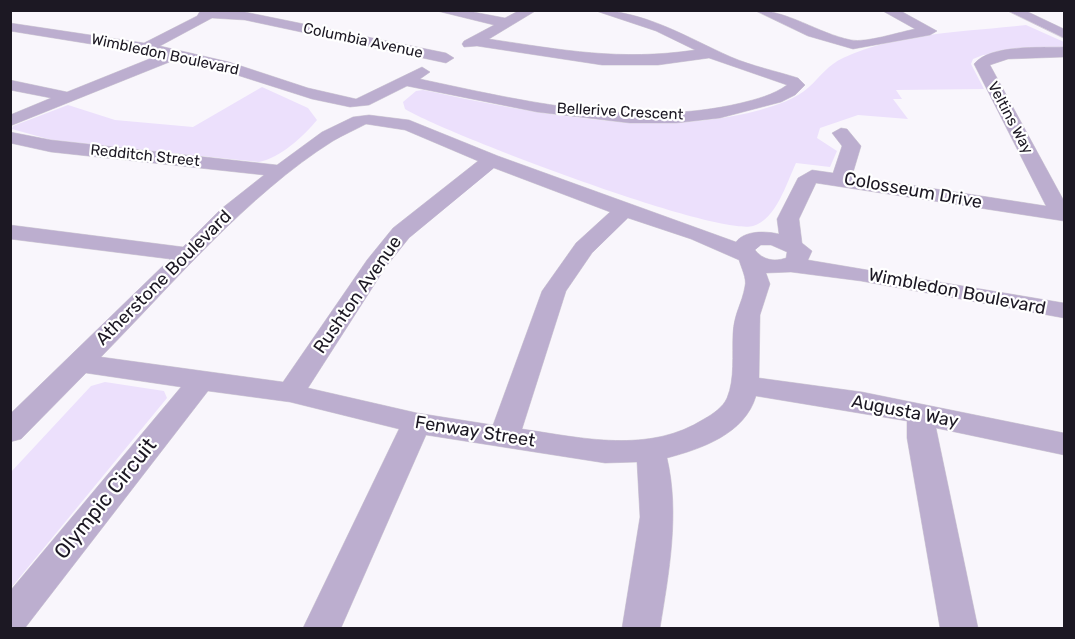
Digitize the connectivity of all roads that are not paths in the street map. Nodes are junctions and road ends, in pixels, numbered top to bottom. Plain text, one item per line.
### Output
1 (260, 10) edge
2 (439, 10) edge
3 (531, 10) edge
4 (599, 10) edge
5 (760, 10) edge
6 (887, 10) edge
7 (1012, 10) edge
8 (208, 12) edge
9 (1056, 15) dead end
10 (245, 16) junction
11 (1029, 18) junction
12 (507, 23) junction
13 (10, 27) edge
14 (1065, 34) edge
15 (475, 41) junction
16 (146, 48) junction
17 (1065, 52) edge
18 (709, 53) junction
19 (176, 54) junction
20 (446, 58) junction
21 (10, 85) edge
22 (401, 85) junction
23 (68, 97) junction
24 (358, 107) junction
25 (364, 120) junction
26 (10, 121) edge
27 (409, 125) junction
28 (841, 133) dead end
29 (10, 136) edge
30 (328, 136) junction
31 (491, 160) junction
32 (280, 171) junction
33 (841, 179) junction
34 (624, 210) junction
35 (1063, 215) edge
36 (788, 219) junction
37 (11, 232) edge
38 (186, 254) junction
39 (753, 255) junction
40 (791, 257) junction
41 (1065, 311) edge
42 (79, 363) junction
43 (202, 379) junction
44 (745, 385) junction
45 (290, 393) junction
46 (921, 414) junction
47 (417, 423) junction
48 (10, 432) edge
49 (504, 437) junction
50 (1065, 444) edge
51 (651, 451) junction
52 (10, 619) edge
53 (322, 628) edge
54 (641, 628) edge
55 (959, 628) edge

1 - 10 street
2 - 12 street
3 - 12 street
4 - 18 street, Bellerive Crescent
5 - 6 street
7 - 11 street
8 - 10 street, Columbia Avenue
8 - 16 street
9 - 11 street
10 - 20 street, Columbia Avenue
11 - 14 street
12 - 15 street
13 - 16 street, Wimbledon Boulevard
15 - 18 street
15 - 20 street
16 - 19 street, Wimbledon Boulevard
17 - 35 street, Veltins Way
18 - 22 street, Bellerive Crescent
19 - 23 street
19 - 24 street, Wimbledon Boulevard
20 - 22 street
21 - 23 street
22 - 24 street
23 - 26 street
24 - 25 street, Wimbledon Boulevard
24 - 25 street, Atherstone Boulevard
24 - 27 street, Wimbledon Boulevard
24 - 30 street
25 - 27 street, Wimbledon Boulevard
25 - 30 street, Atherstone Boulevard
27 - 31 street, Wimbledon Boulevard
28 - 33 street
29 - 32 street, Redditch Street
30 - 32 street, Atherstone Boulevard
31 - 34 street, Wimbledon Boulevard
31 - 45 street, Rushton Avenue
32 - 38 street, Atherstone Boulevard
33 - 35 street, Colosseum Drive
33 - 36 street, Colosseum Drive
34 - 39 street, Wimbledon Boulevard
34 - 49 street
36 - 39 street
36 - 40 street
37 - 38 street
38 - 42 street, Atherstone Boulevard
39 - 40 street
39 - 40 street, Wimbledon Boulevard
39 - 44 street, Fenway Street
40 - 41 street, Wimbledon Boulevard
42 - 43 street, Fenway Street
42 - 48 street, Atherstone Boulevard
43 - 45 street, Fenway Street
43 - 52 street, Olympic Circuit
44 - 46 street, Augusta Way
44 - 51 street, Fenway Street
45 - 47 street, Fenway Street
46 - 50 street, Augusta Way
46 - 55 street
47 - 49 street, Fenway Street
47 - 53 street
49 - 51 street, Fenway Street
51 - 54 street

